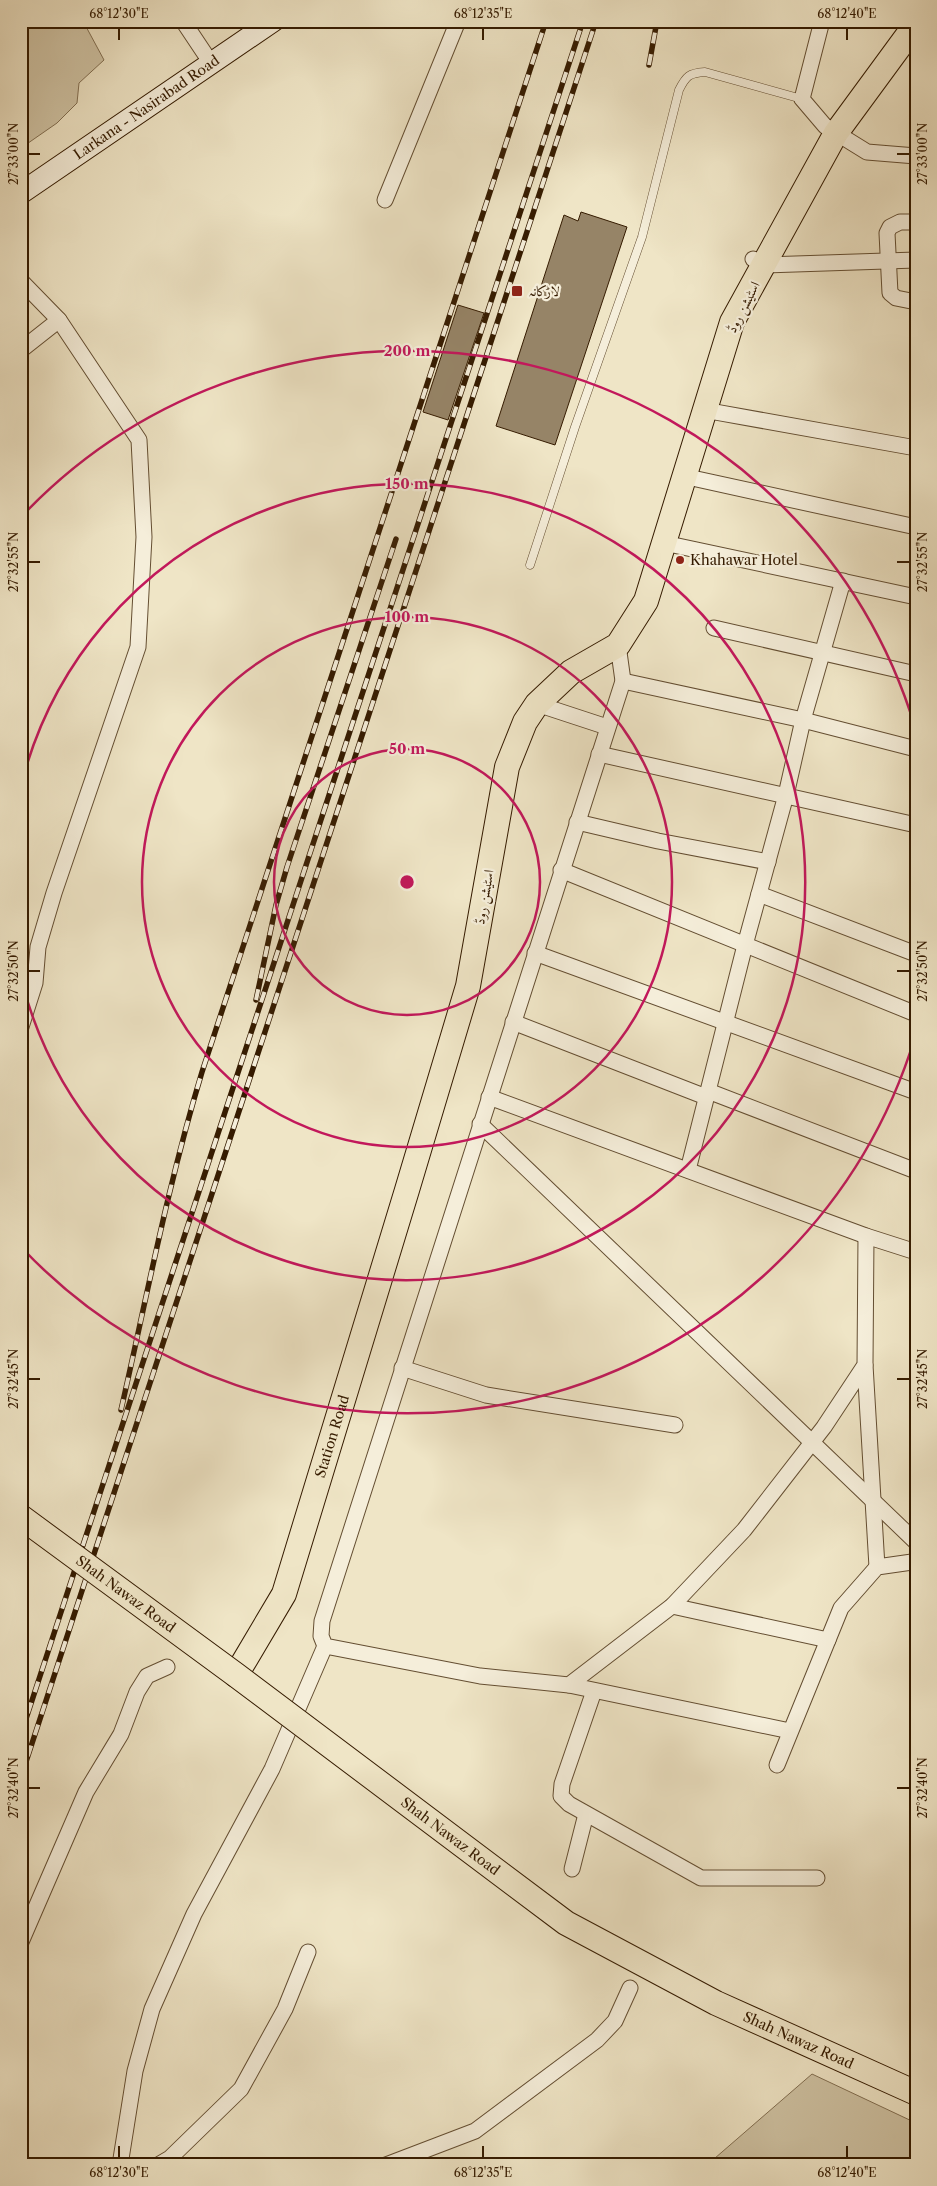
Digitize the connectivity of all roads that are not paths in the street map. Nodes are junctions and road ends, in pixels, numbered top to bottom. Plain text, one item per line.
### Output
1 (183, 21) edge
2 (273, 21) edge
3 (458, 21) edge
4 (822, 21) edge
5 (902, 21) edge
6 (916, 24) edge
7 (211, 63) junction
8 (802, 99) junction
9 (830, 129) junction
10 (916, 156) edge
11 (21, 193) edge
12 (385, 200) dead end
13 (916, 222) edge
14 (916, 260) edge
15 (759, 262) junction
16 (888, 262) junction
17 (21, 282) edge
18 (916, 302) edge
19 (59, 320) junction
20 (21, 350) edge
21 (704, 410) junction
22 (916, 448) edge
23 (683, 476) junction
24 (916, 527) edge
25 (664, 542) junction
26 (530, 566) dead end
27 (843, 581) junction
28 (916, 597) edge
29 (714, 628) dead end
30 (618, 645) junction
31 (823, 653) junction
32 (916, 674) edge
33 (623, 681) junction
34 (537, 704) junction
35 (803, 720) junction
36 (607, 727) junction
37 (916, 749) edge
38 (599, 754) junction
39 (786, 795) junction
40 (577, 822) junction
41 (916, 825) edge
42 (768, 862) junction
43 (561, 870) junction
44 (759, 894) junction
45 (745, 945) junction
46 (535, 953) junction
47 (916, 954) edge
48 (916, 1014) edge
49 (513, 1022) junction
50 (725, 1023) junction
51 (21, 1027) edge
52 (916, 1092) edge
53 (707, 1094) junction
54 (489, 1097) junction
55 (480, 1124) junction
56 (688, 1170) junction
57 (916, 1171) edge
58 (406, 1190) joint
59 (866, 1236) junction
60 (916, 1252) edge
61 (864, 1365) junction
62 (402, 1368) junction
63 (675, 1425) dead end
64 (812, 1442) junction
65 (873, 1501) junction
66 (21, 1517) edge
67 (916, 1542) edge
68 (916, 1563) edge
69 (877, 1567) junction
70 (672, 1606) junction
71 (828, 1640) junction
72 (325, 1646) junction
73 (167, 1667) dead end
74 (236, 1675) junction
75 (569, 1685) junction
76 (594, 1691) junction
77 (790, 1731) junction
78 (777, 1765) dead end
79 (586, 1814) junction
80 (572, 1869) dead end
81 (817, 1878) dead end
82 (21, 1942) edge
83 (308, 1952) dead end
84 (630, 1988) dead end
85 (916, 2093) edge
86 (120, 2165) edge
87 (158, 2165) edge
88 (386, 2165) edge

1 - 7 street
2 - 7 main road, Larkana - Nasirabad Road
3 - 12 street
4 - 8 street
5 - 9 main road, اسٹیشن روڈ
6 - 9 main road, اسٹیشن روڈ
7 - 11 main road, Larkana - Nasirabad Road
8 - 9 street
8 - 26 lane
9 - 10 street
9 - 15 main road, اسٹیشن روڈ
13 - 16 street
14 - 16 street
15 - 16 street
15 - 21 main road, اسٹیشن روڈ
15 - 30 main road, اسٹیشن روڈ
16 - 18 street
17 - 19 street
19 - 20 street
19 - 51 street
21 - 22 street
21 - 23 main road, اسٹیشن روڈ
23 - 24 street
23 - 25 main road, اسٹیشن روڈ
25 - 27 street
25 - 30 main road, اسٹیشن روڈ
27 - 28 street
27 - 31 street
29 - 31 street
30 - 33 street
30 - 34 main road, اسٹیشن روڈ
31 - 32 street
31 - 35 street
33 - 35 street
33 - 36 street
34 - 36 street
34 - 58 main road, اسٹیشن روڈ
35 - 37 street
35 - 39 street
36 - 38 street
38 - 39 street
38 - 40 street
39 - 41 street
39 - 42 street
40 - 42 street
40 - 43 street
42 - 44 street
43 - 45 street
43 - 46 street
44 - 45 street
44 - 47 street
45 - 48 street
45 - 50 street
46 - 49 street
46 - 50 street
49 - 53 street
49 - 54 street
50 - 52 street
50 - 53 street
53 - 56 street
53 - 57 street
54 - 55 street
54 - 56 street
55 - 62 street
55 - 64 street
56 - 59 street
58 - 74 main road, Station Road
59 - 60 street
59 - 61 street
61 - 64 street
61 - 65 street
62 - 63 street
62 - 72 street
64 - 65 street
64 - 70 street
65 - 67 street
65 - 69 street
66 - 74 main road, Shah Nawaz Road, bridge
68 - 69 street
69 - 71 street
70 - 71 street
70 - 75 street
71 - 77 street
72 - 75 street
72 - 86 street
73 - 82 street
74 - 85 main road, Shah Nawaz Road, bridge
75 - 76 street
76 - 77 street
76 - 79 street
77 - 78 street
79 - 80 street
79 - 81 street
83 - 87 street
84 - 88 street

